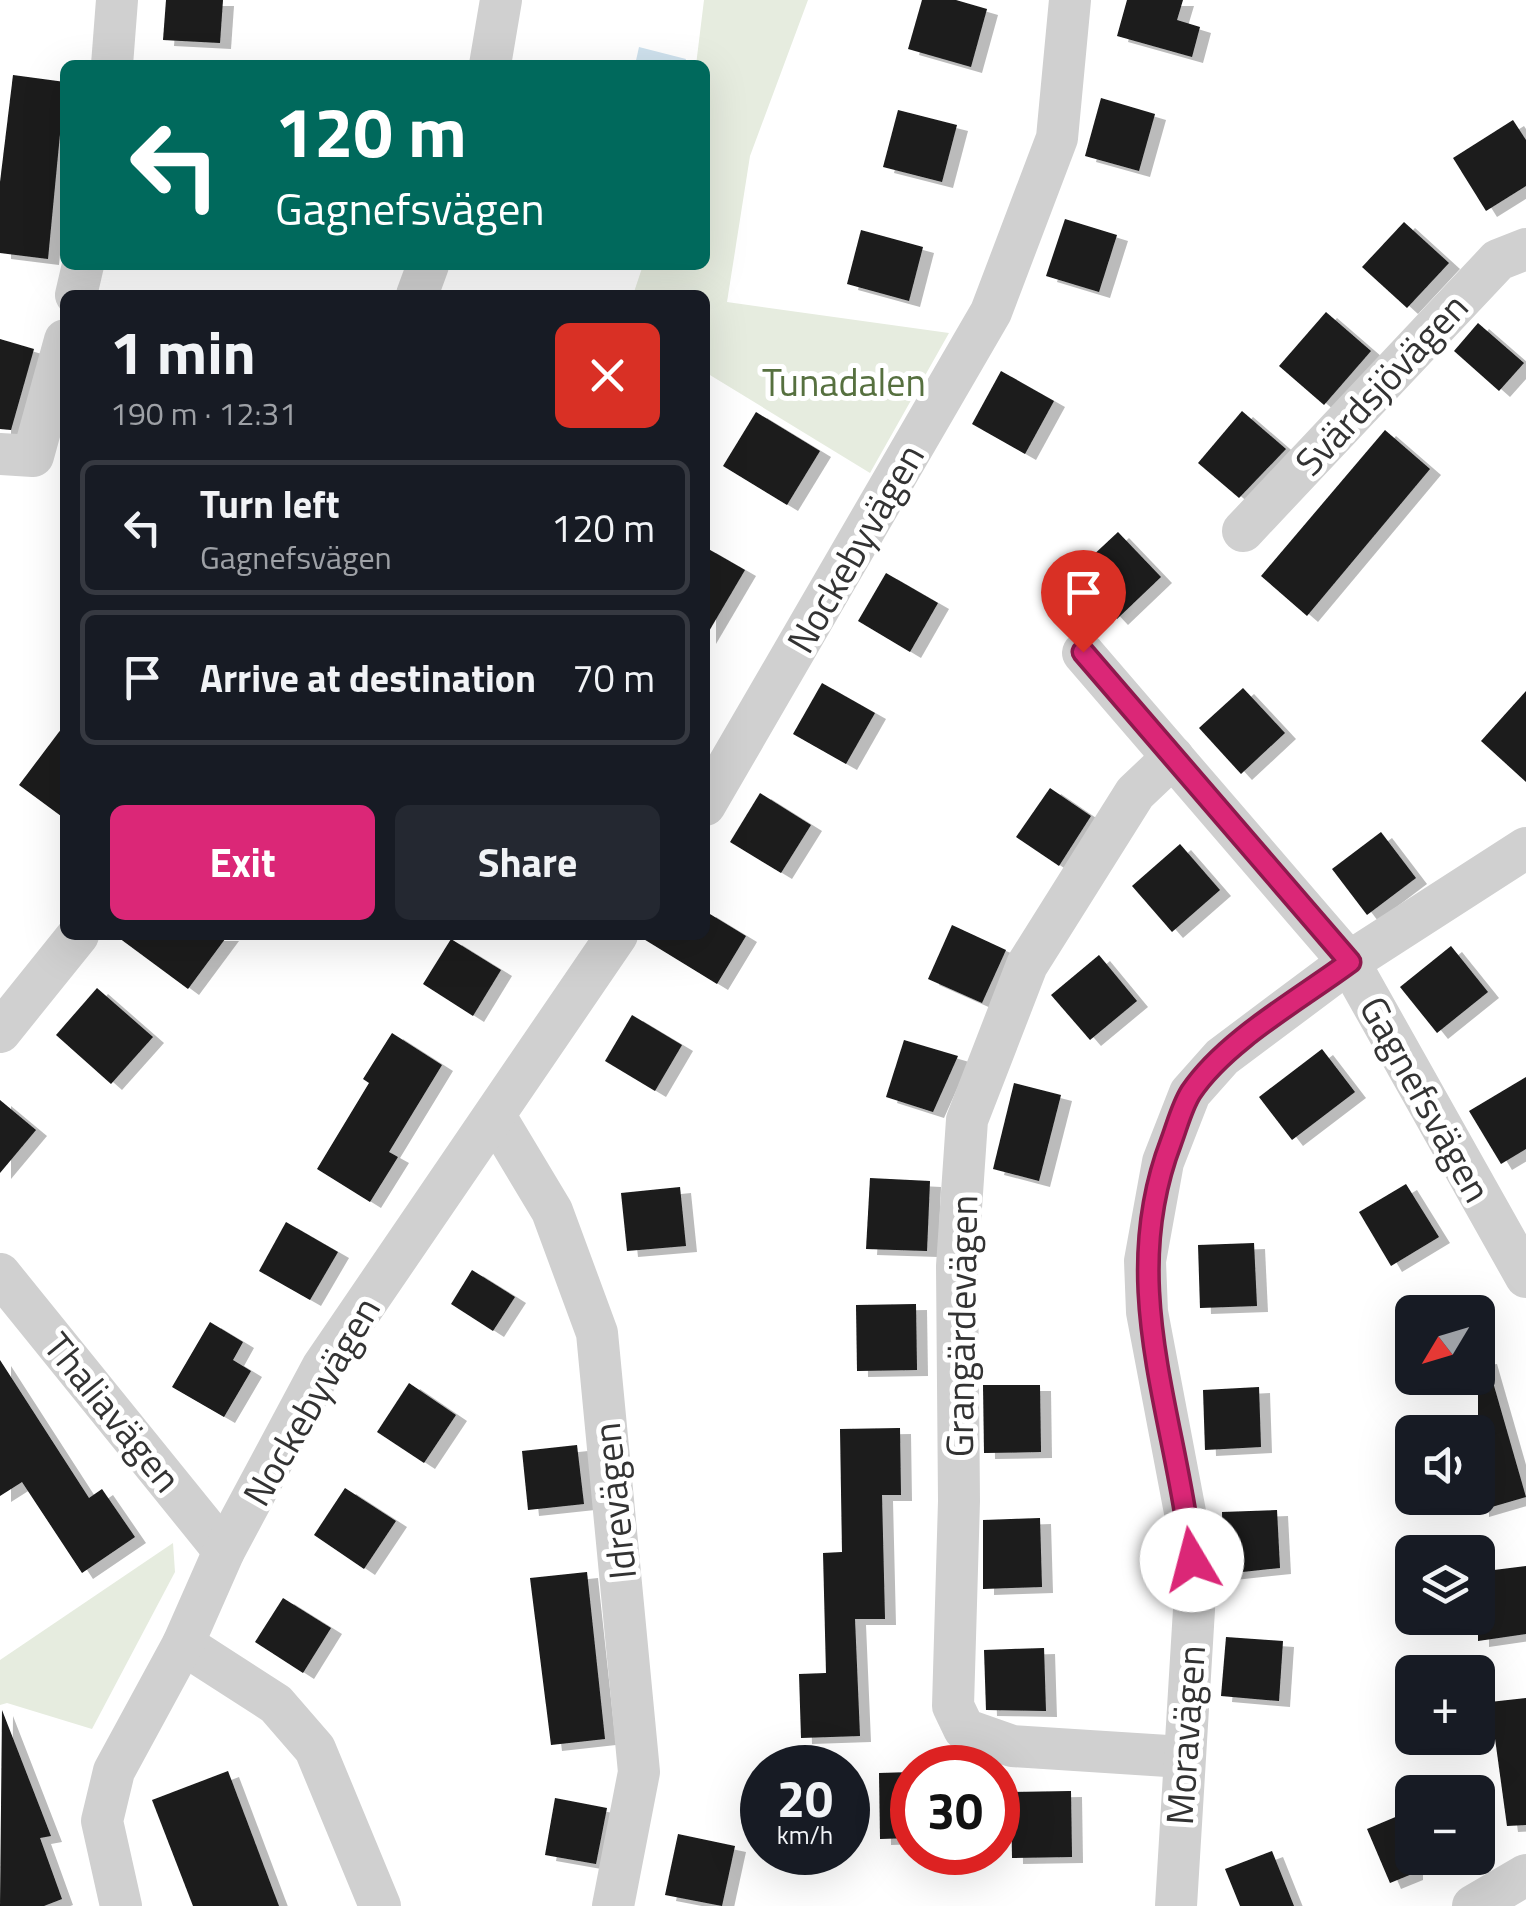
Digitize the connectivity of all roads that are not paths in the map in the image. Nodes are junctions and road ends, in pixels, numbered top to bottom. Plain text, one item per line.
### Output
1 (117, 0) edge
2 (501, 0) edge
3 (1070, 0) edge
4 (112, 60) edge
5 (491, 60) edge
6 (1526, 249) edge
7 (60, 352) edge
8 (16, 455) edge
9 (1243, 531) dead end
10 (1083, 652) dead end
11 (1173, 757) junction
12 (710, 796) edge
13 (1526, 848) edge
14 (74, 940) edge
15 (614, 940) edge
16 (1350, 962) junction
17 (0, 1032) edge
18 (495, 1116) junction
19 (0, 1274) edge
20 (1526, 1277) edge
21 (224, 1552) junction
22 (183, 1644) junction
23 (1183, 1757) junction
24 (1526, 1875) edge
25 (121, 1906) edge
26 (380, 1906) edge
27 (613, 1906) edge
28 (1176, 1906) edge
29 (1474, 1906) edge

1 - 4 street
2 - 5 street
3 - 12 street, Nockebyvägen
6 - 9 street, Svärdsjövägen
7 - 8 street
10 - 11 street, Gagnefsvägen
11 - 16 street, Gagnefsvägen
11 - 23 street, Grangärdevägen
13 - 16 street, Moravägen
14 - 17 street
15 - 18 street, Nockebyvägen
16 - 20 street, Gagnefsvägen
16 - 23 street, Moravägen
18 - 21 street, Nockebyvägen
18 - 27 street, Idrevägen
19 - 21 street, Thaliavägen
21 - 22 street, Nockebyvägen
22 - 25 street, Nockebyvägen
22 - 26 street
23 - 28 street, Moravägen
24 - 29 street

